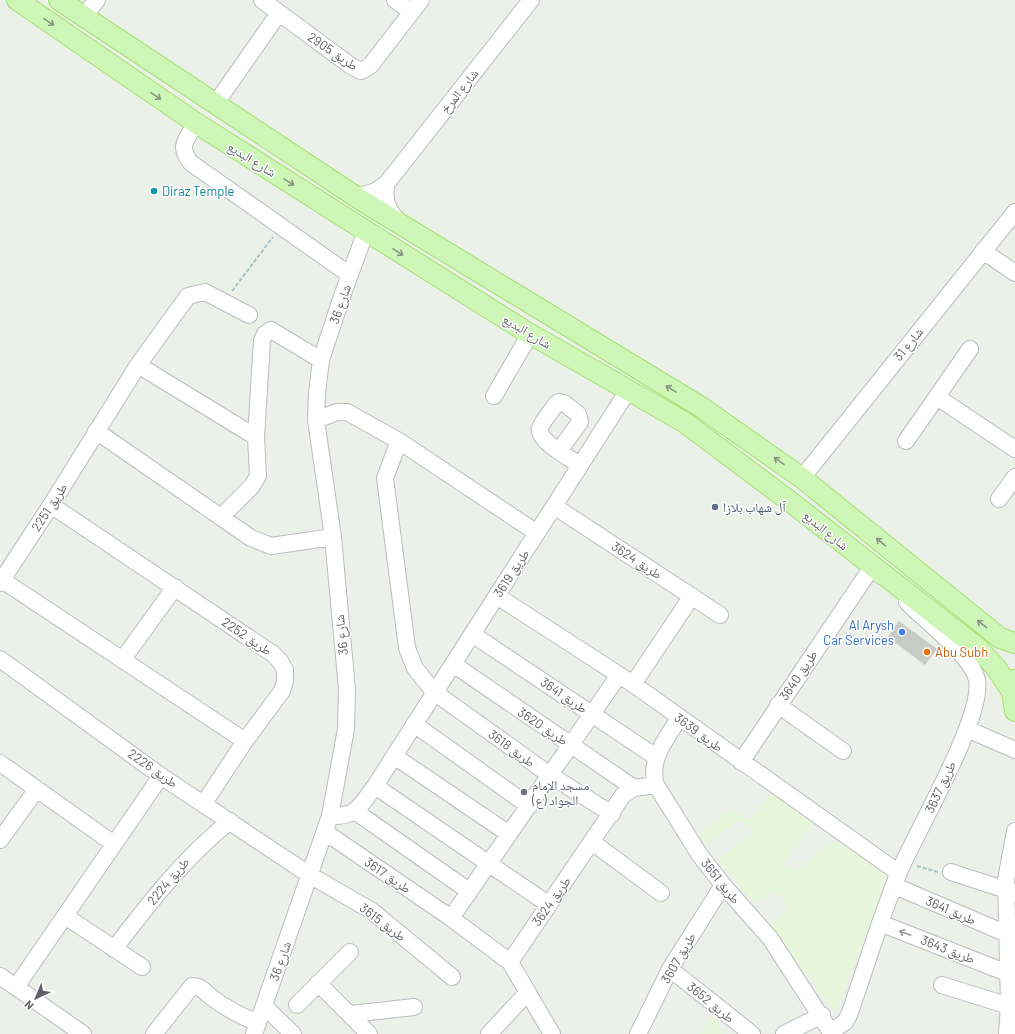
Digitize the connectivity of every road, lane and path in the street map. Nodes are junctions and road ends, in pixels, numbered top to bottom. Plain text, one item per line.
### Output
1 (17, 0) edge
2 (60, 0) edge
3 (98, 0) edge
4 (262, 0) edge
5 (395, 0) edge
6 (531, 0) edge
7 (416, 6) edge
8 (279, 13) junction
9 (84, 16) junction
10 (216, 104) junction
11 (196, 123) junction
12 (388, 183) junction
13 (357, 197) junction
14 (1015, 212) edge
15 (401, 223) junction
16 (280, 226) junction
17 (366, 231) junction
18 (983, 251) junction
19 (1015, 273) edge
20 (350, 275) junction
21 (224, 302) junction
22 (250, 315) dead end
23 (530, 334) junction
24 (970, 349) dead end
25 (321, 360) junction
26 (138, 365) junction
27 (629, 389) junction
28 (494, 396) dead end
29 (937, 397) junction
30 (316, 420) junction
31 (96, 431) junction
32 (256, 437) junction
33 (399, 441) junction
34 (906, 441) dead end
35 (1015, 448) edge
36 (559, 451) dead end
37 (580, 465) junction
38 (1015, 477) edge
39 (802, 478) junction
40 (999, 499) dead end
41 (51, 505) junction
42 (554, 506) junction
43 (222, 517) junction
44 (537, 533) junction
45 (333, 537) junction
46 (872, 567) junction
47 (1, 581) edge
48 (175, 587) junction
49 (497, 596) junction
50 (692, 596) junction
51 (720, 615) dead end
52 (472, 634) junction
53 (1015, 643) edge
54 (0, 659) edge
55 (123, 659) junction
56 (453, 664) junction
57 (619, 675) junction
58 (633, 684) junction
59 (434, 692) junction
60 (1014, 701) edge
61 (778, 705) junction
62 (592, 714) junction
63 (679, 718) junction
64 (414, 724) junction
65 (967, 730) junction
66 (245, 740) junction
67 (571, 745) junction
68 (1015, 750) edge
69 (843, 751) dead end
70 (394, 756) junction
71 (656, 757) junction
72 (741, 762) junction
73 (0, 763) edge
74 (550, 775) junction
75 (162, 776) junction
76 (656, 785) junction
77 (375, 786) junction
78 (634, 788) junction
79 (37, 789) junction
80 (204, 803) junction
81 (529, 806) junction
82 (356, 812) junction
83 (612, 814) junction
84 (330, 816) junction
85 (230, 821) junction
86 (1015, 831) edge
87 (325, 832) junction
88 (509, 834) junction
89 (0, 840) edge
90 (592, 842) junction
91 (114, 844) junction
92 (489, 863) junction
93 (951, 872) joint
94 (308, 874) junction
95 (899, 874) junction
96 (723, 885) junction
97 (469, 891) junction
98 (1011, 892) edge
99 (662, 893) dead end
100 (548, 904) junction
101 (64, 916) junction
102 (451, 918) junction
103 (880, 923) junction
104 (1007, 934) junction
105 (114, 949) junction
106 (350, 952) dead end
107 (510, 962) junction
108 (142, 967) dead end
109 (670, 969) junction
110 (1011, 974) edge
111 (0, 976) edge
112 (452, 977) dead end
113 (318, 983) junction
114 (942, 985) dead end
115 (16, 987) junction
116 (527, 993) junction
117 (296, 1005) dead end
118 (264, 1006) junction
119 (1009, 1006) junction
120 (414, 1007) dead end
121 (351, 1014) junction
122 (822, 1015) junction
123 (256, 1028) edge
124 (832, 1033) edge
125 (83, 1034) edge
126 (154, 1034) edge
127 (293, 1034) edge
128 (369, 1034) edge
129 (489, 1034) edge
130 (552, 1034) edge
131 (638, 1034) edge
132 (752, 1034) edge
133 (784, 1034) edge
134 (1007, 1034) edge

1 -> 11 main road, شارع البديع
2 - 9 main road, شارع البديع
3 - 9 street
4 - 8 street, طريق 2905
5 - 7 street, طريق 2905
6 - 12 street, شارع المرخ
7 - 8 street, طريق 2905
8 - 10 street
9 - 10 main road, شارع البديع
10 - 13 main road, شارع البديع
11 - 16 street
11 -> 17 main road, شارع البديع
12 - 13 street, شارع المرخ
12 - 15 street
13 - 15 main road, شارع البديع
14 - 18 street, شارع 31
39 -> 15 main road, شارع البديع
16 - 20 street
16 - 21 path
17 - 20 street, شارع 36
17 -> 23 main road, شارع البديع
18 - 19 street
18 - 39 street, شارع 31
20 - 25 street, شارع 36
21 - 22 street, طريق 2251
21 - 26 street, طريق 2251
23 - 27 main road, شارع البديع
23 - 28 street
24 - 29 street
25 - 30 street, شارع 36
25 - 32 street
26 - 31 street, طريق 2251
26 - 32 street
27 - 37 street, طريق 3619
27 - 46 main road, شارع البديع
29 - 34 street
29 - 35 street
30 - 33 street
30 - 45 street, شارع 36
31 - 41 street, طريق 2251
31 - 43 street
32 - 43 street
33 - 44 street
33 - 59 street, طريق 3618
36 - 37 street
37 - 42 street, طريق 3619
38 - 40 street
53 -> 39 main road, شارع البديع
41 - 47 street, طريق 2251
41 - 48 street, طريق 2252
42 - 44 street, طريق 3619
42 - 50 street, طريق 3624
43 - 45 street
44 - 49 street, طريق 3619
45 - 84 street, شارع 36
46 - 60 main road, شارع البديع
46 - 61 street, طريق 3640
46 - 65 street, طريق 3637
47 - 55 street
48 - 55 street
48 - 66 street, طريق 2252
49 - 52 street, طريق 3619
49 - 57 street, طريق 3639
50 - 51 street, طريق 3624
50 - 58 street
52 - 56 street, طريق 3619
52 - 62 street, طريق 3641
54 - 75 street, طريق 2226
55 - 66 street
56 - 59 street, طريق 3619
56 - 67 street, طريق 3620
57 - 58 street, طريق 3639
57 - 62 street
58 - 63 street, طريق 3639
59 - 64 street, طريق 3619
59 - 74 street, طريق 3618
61 - 69 street, طريق 3640
61 - 72 street, طريق 3640
62 - 67 street
62 - 71 street, طريق 3641
63 - 71 street, طريق 3651
63 - 72 street, طريق 3639
64 - 70 street, طريق 3619
64 - 81 street
65 - 68 street
65 - 95 street, طريق 3637
66 - 80 street, طريق 2252
67 - 74 street
67 - 78 street, طريق 3620
70 - 77 street, طريق 3619
70 - 88 street
71 - 76 street, طريق 3651
72 - 95 street, طريق 3639
73 - 79 street
74 - 81 street
74 - 83 street, طريق 3618
75 - 80 street, طريق 2226
75 - 91 street
76 - 78 street
76 - 96 street, طريق 3651
77 - 82 street, طريق 3619
77 - 92 street
78 - 83 street, طريق 3624
79 - 89 street
79 - 91 street
80 - 85 street, طريق 2226
81 - 88 street
82 - 84 street
82 - 97 street
83 - 90 street, طريق 3624
84 - 87 street, شارع 36
85 - 94 street, طريق 2226
85 - 105 street, طريق 2224
86 - 98 street
87 - 94 street, شارع 36
87 - 102 street, طريق 3617
88 - 92 street
90 - 99 street
90 - 100 street, طريق 3624
91 - 101 street
92 - 97 street
92 - 100 street
93 - 95 path
93 - 98 street
94 - 112 street, طريق 3615
94 - 118 street, شارع 36
95 - 103 street, طريق 3637
95 - 104 street, طريق 3641
96 - 109 street, طريق 3607
96 - 122 street, طريق 3651
97 - 102 street
98 - 104 street
100 - 107 street, طريق 3624
101 - 105 street
101 - 115 street
102 - 107 street, طريق 3617
110 -> 103 street, طريق 3643
103 - 124 street, طريق 3637
104 - 110 street
105 - 108 street
106 - 113 street
107 - 116 street
109 - 131 street, طريق 3607
109 - 132 street, طريق 3652
110 - 119 street
111 - 115 street
113 - 117 street
113 - 121 street
114 - 119 street
115 - 125 street
116 - 129 street
116 - 130 street
118 - 123 street, شارع 36
118 - 127 street
119 - 134 street
120 - 121 street
121 - 128 street
122 - 124 street, طريق 3651
122 - 133 street
123 - 126 street

